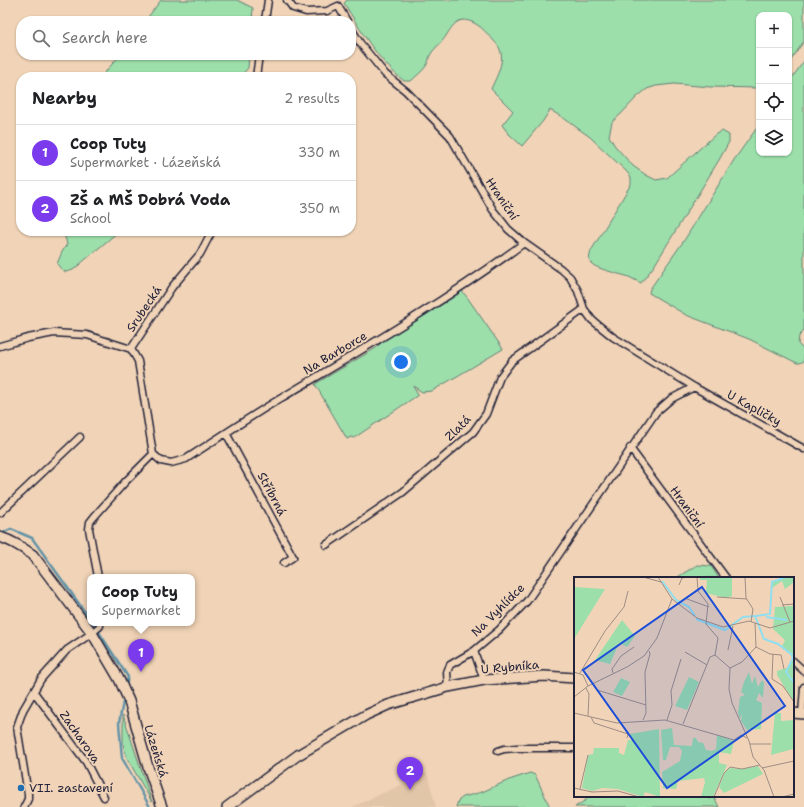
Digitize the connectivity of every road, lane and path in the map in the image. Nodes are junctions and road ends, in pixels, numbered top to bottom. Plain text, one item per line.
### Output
1 (268, 0) edge
2 (287, 0) edge
3 (266, 16) edge
4 (344, 16) edge
5 (356, 37) edge
6 (258, 60) edge
7 (257, 72) edge
8 (210, 236) edge
9 (524, 243) junction
10 (584, 309) junction
11 (0, 346) edge
12 (131, 349) junction
13 (694, 387) junction
14 (226, 433) junction
15 (80, 437) dead end
16 (630, 448) junction
17 (804, 449) edge
18 (153, 454) junction
19 (0, 513) edge
20 (4, 538) edge
21 (326, 545) dead end
22 (284, 563) dead end
23 (98, 574) edge
24 (725, 577) edge
25 (87, 624) edge
26 (88, 626) edge
27 (98, 626) edge
28 (93, 632) junction
29 (474, 651) junction
30 (794, 662) edge
31 (804, 671) edge
32 (574, 678) edge
33 (484, 680) junction
34 (448, 687) junction
35 (804, 687) edge
36 (34, 692) junction
37 (800, 714) edge
38 (574, 748) edge
39 (498, 751) dead end
40 (104, 797) dead end
41 (24, 807) edge
42 (162, 807) edge
43 (227, 807) edge

1 - 3 street
2 - 4 street
5 - 9 street, Hraniční
6 - 7 street
8 - 12 street, Srubecká
9 - 10 street, Hraniční
9 - 14 street, Na Barborce
10 - 13 street, Hraniční
10 - 21 street, Zlatá
11 - 12 street, Srubecká
12 - 18 street
13 - 16 street, Na Vyhlídce
13 - 17 street, U Kapličky
14 - 18 street, Na Barborce
14 - 22 street, Stříbrná
15 - 19 street
16 - 24 street, Hraniční
16 - 29 street, Na Vyhlídce
18 - 23 street
20 - 25 street
26 - 28 street
27 - 28 street
28 - 36 street
28 - 42 street, Lázeňská
29 - 33 street
29 - 34 street, Na Vyhlídce
30 - 31 street
32 - 33 street, U Rybníka
33 - 34 street, U Rybníka
34 - 43 street
35 - 37 street
36 - 40 street, Zacharova
36 - 41 street
38 - 39 street

